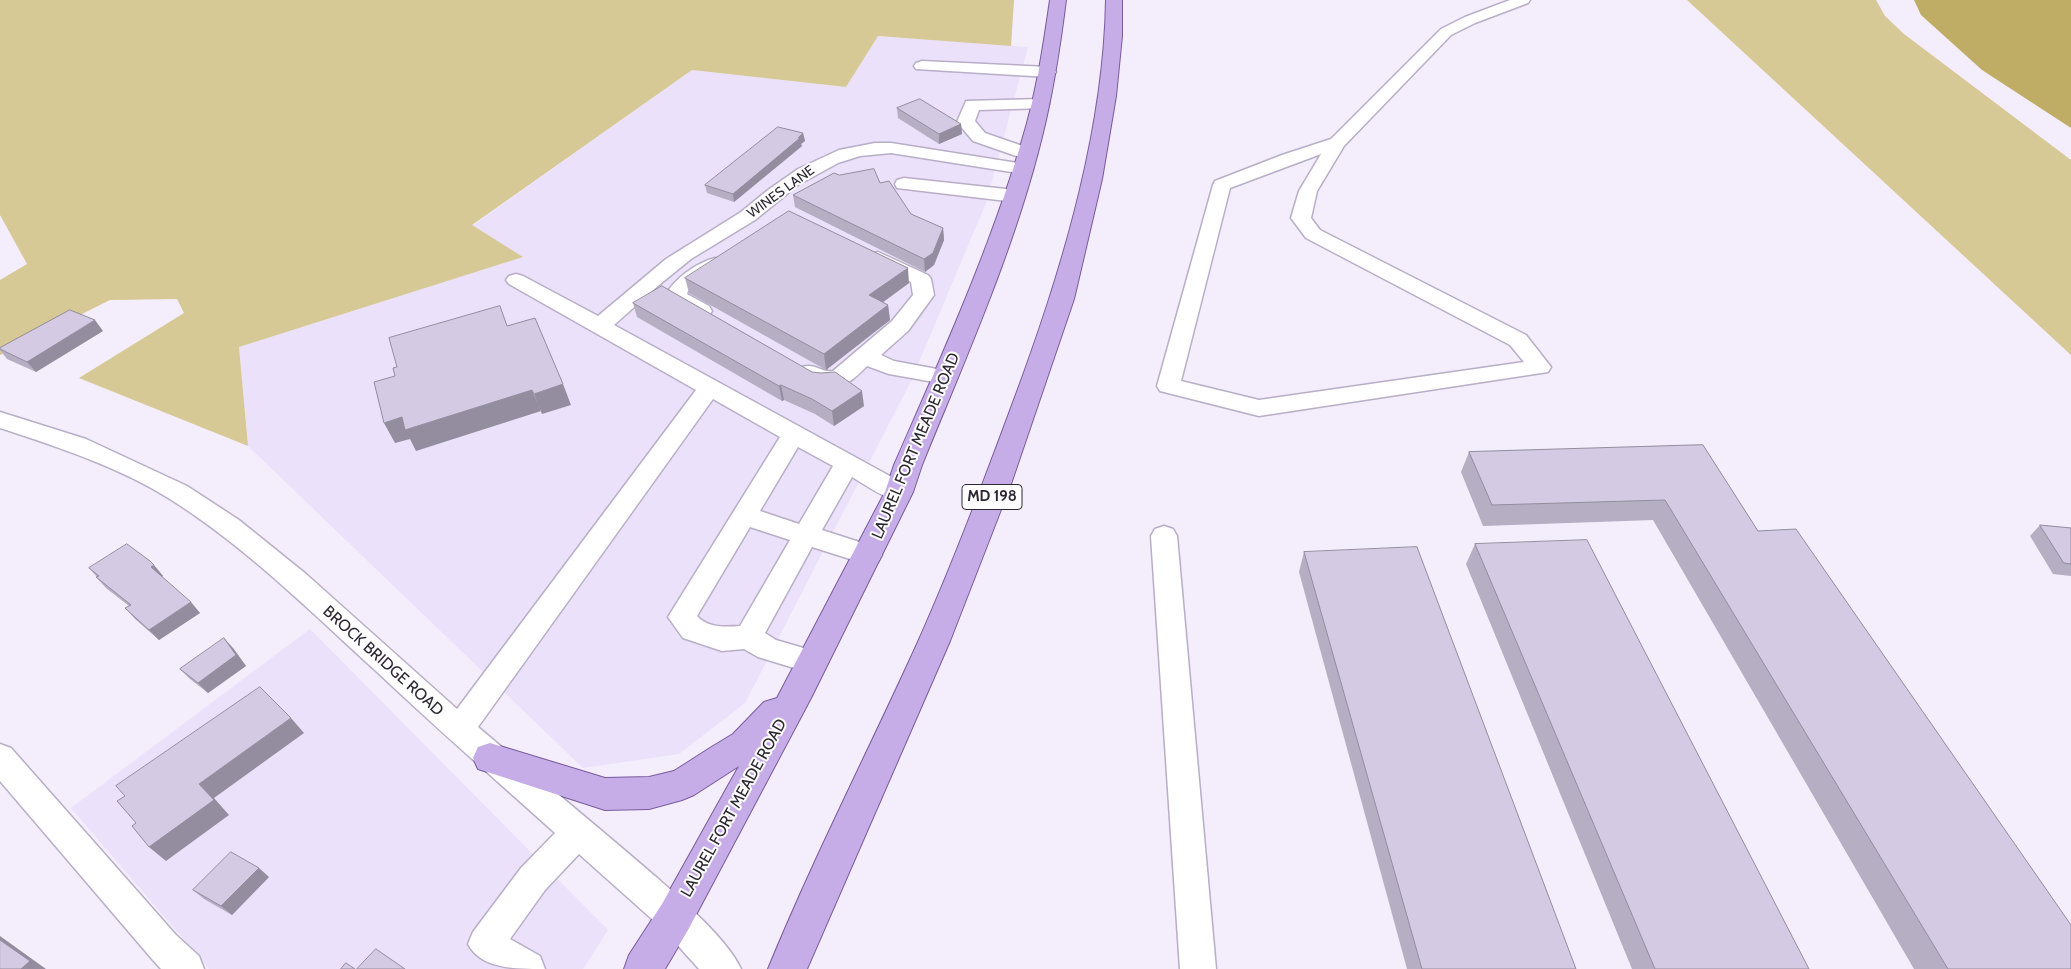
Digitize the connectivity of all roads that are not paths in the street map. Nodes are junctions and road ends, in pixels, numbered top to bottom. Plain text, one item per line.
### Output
1 (1058, 0) edge
2 (1114, 0) edge
3 (1523, 0) edge
4 (922, 66) dead end
5 (1048, 72) junction
6 (1041, 104) junction
7 (1337, 143) junction
8 (1026, 162) junction
9 (904, 184) dead end
10 (1015, 196) junction
11 (858, 249) edge
12 (729, 254) edge
13 (516, 280) dead end
14 (716, 319) edge
15 (600, 326) junction
16 (865, 357) junction
17 (791, 361) edge
18 (945, 377) junction
19 (710, 387) junction
20 (0, 420) edge
21 (794, 434) junction
22 (847, 463) junction
23 (900, 492) junction
24 (744, 516) junction
25 (806, 536) junction
26 (1164, 536) dead end
27 (869, 555) junction
28 (748, 637) junction
29 (807, 675) junction
30 (460, 730) junction
31 (0, 758) edge
32 (490, 758) junction
33 (579, 831) junction
34 (674, 917) junction
35 (186, 969) edge
36 (527, 969) edge
37 (643, 969) edge
38 (723, 969) edge
39 (787, 969) edge
40 (1198, 969) edge

1 - 5 main road, LAUREL FORT MEADE ROAD
2 - 39 main road, MD 198
3 - 7 street
4 - 5 street
5 - 6 main road, LAUREL FORT MEADE ROAD
6 - 8 main road, LAUREL FORT MEADE ROAD
6 - 8 street
7 - 7 street
8 - 10 main road, LAUREL FORT MEADE ROAD
8 - 15 street, WINES LANE
9 - 10 street
10 - 18 main road, LAUREL FORT MEADE ROAD
11 - 16 street
12 - 14 street
13 - 15 street
15 - 19 street
16 - 17 street
16 - 18 street
18 - 23 main road, LAUREL FORT MEADE ROAD
19 - 21 street
19 - 30 street
20 - 30 street, BROCK BRIDGE ROAD
21 - 22 street
21 - 24 street
22 - 23 street
22 - 25 street
23 - 27 main road, LAUREL FORT MEADE ROAD
24 - 25 street
24 - 28 street
25 - 27 street
25 - 28 street
26 - 40 street
27 - 29 main road, LAUREL FORT MEADE ROAD
28 - 29 street
29 - 32 main road
29 - 34 main road, LAUREL FORT MEADE ROAD
30 - 32 street, BROCK BRIDGE ROAD
31 - 35 street
32 - 33 street, BROCK BRIDGE ROAD
33 - 34 street, BROCK BRIDGE ROAD
33 - 36 street
34 - 37 main road, LAUREL FORT MEADE ROAD
34 - 38 street, BROCK BRIDGE ROAD

